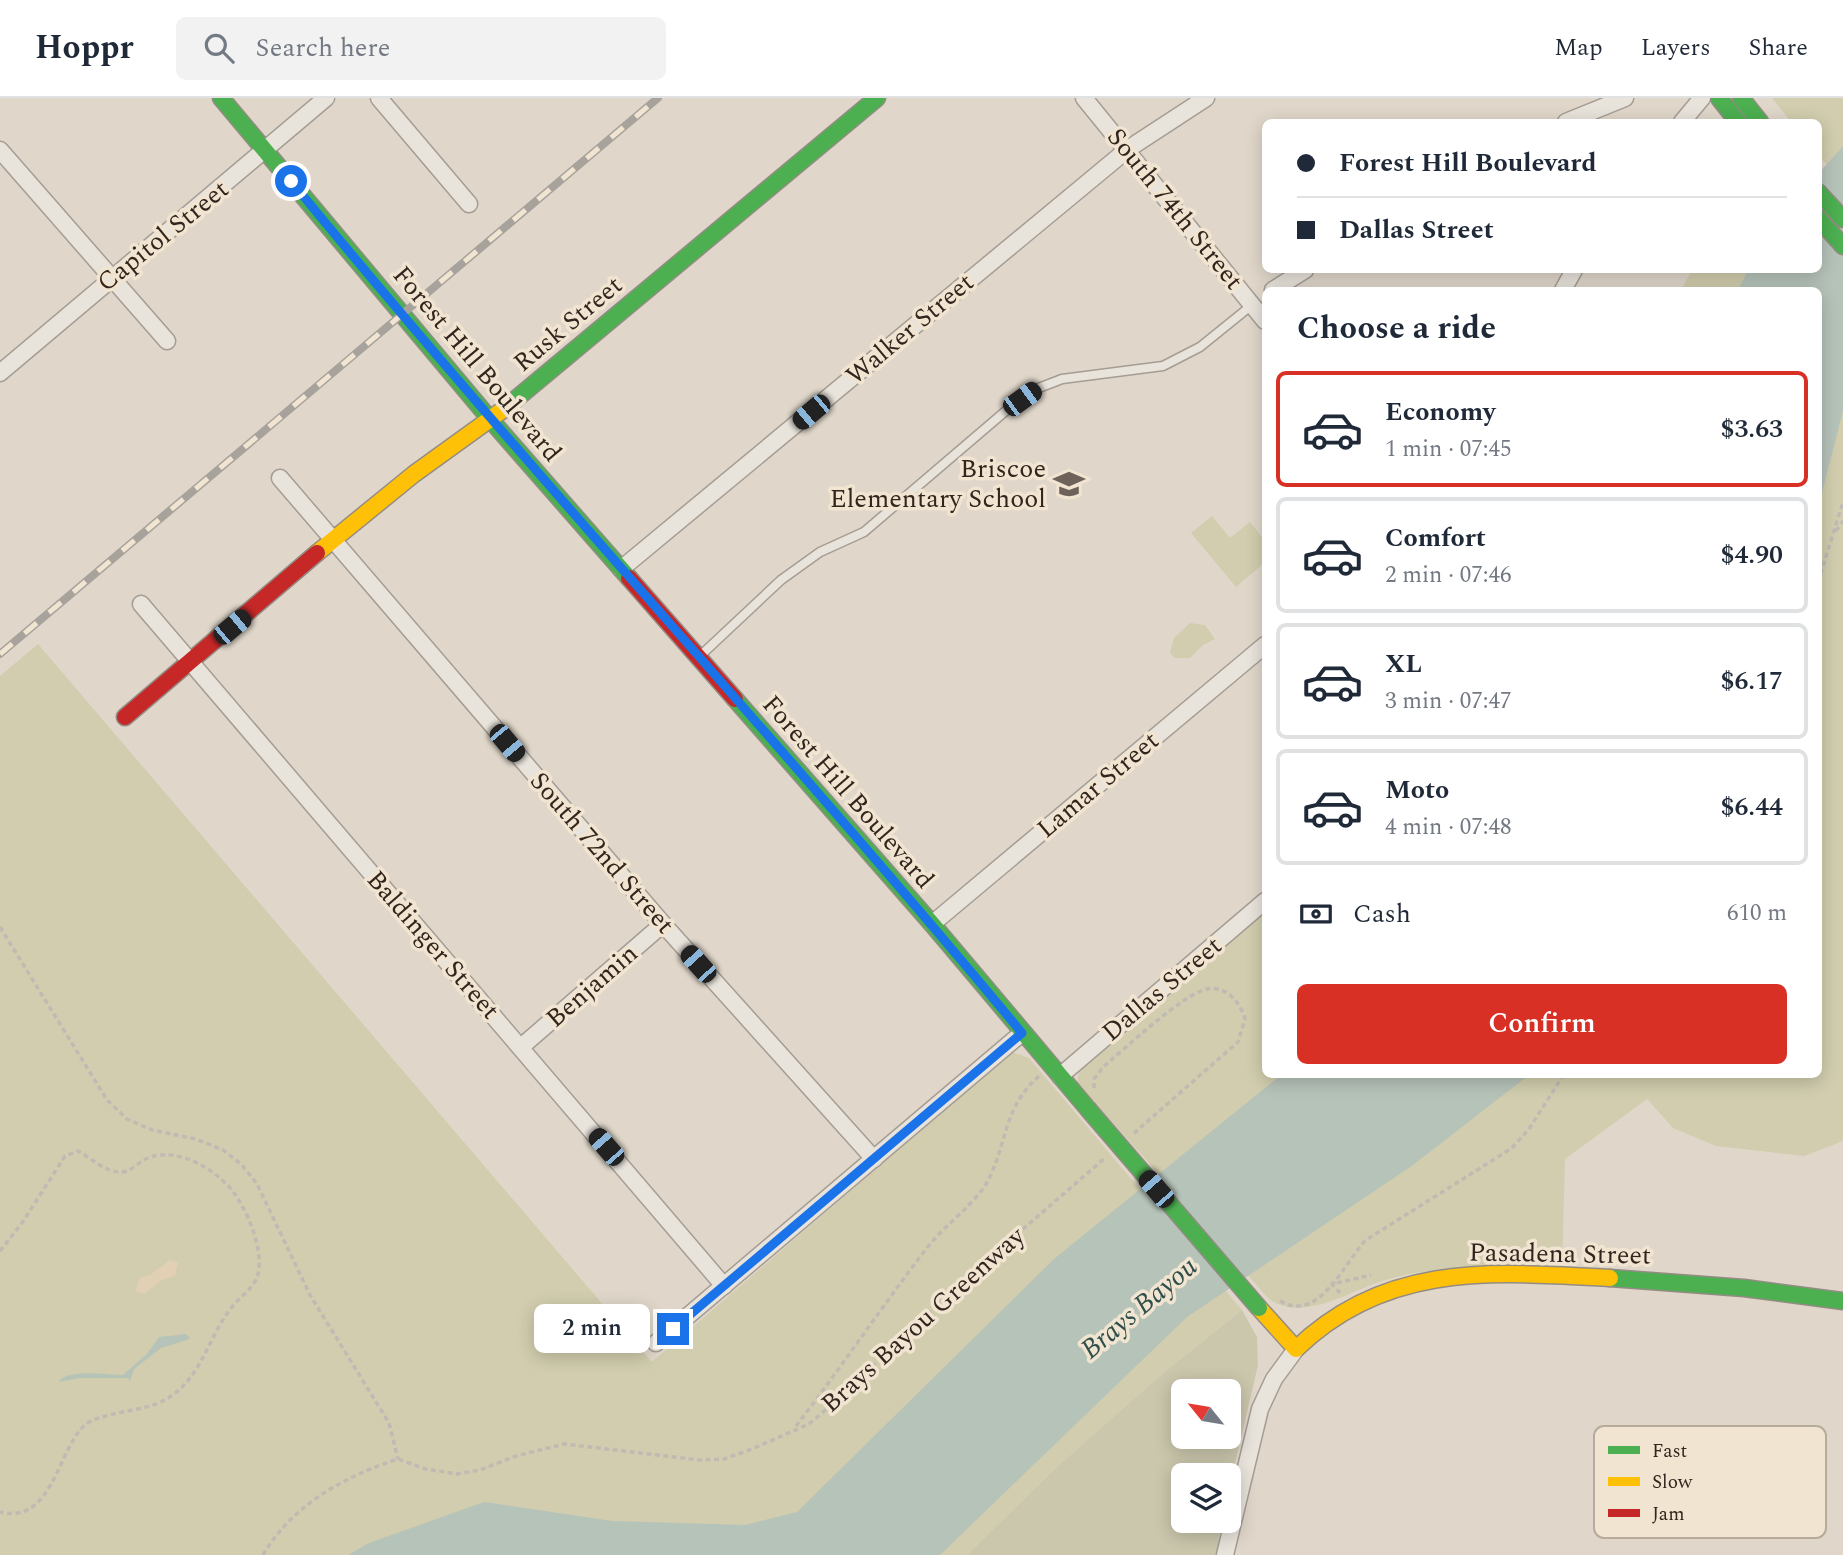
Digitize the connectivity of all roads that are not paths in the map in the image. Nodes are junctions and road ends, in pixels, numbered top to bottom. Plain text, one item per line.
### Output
1 (221, 98) edge
2 (326, 98) edge
3 (379, 98) edge
4 (877, 98) edge
5 (1084, 98) edge
6 (1206, 98) edge
7 (1625, 98) edge
8 (1702, 98) edge
9 (1719, 98) edge
10 (1741, 98) edge
11 (1573, 119) edge
12 (1684, 119) edge
13 (1736, 119) edge
14 (1758, 119) edge
15 (1128, 149) junction
16 (0, 150) edge
17 (267, 151) junction
18 (1822, 196) edge
19 (469, 204) dead end
20 (1843, 219) edge
21 (1822, 222) edge
22 (1843, 246) edge
23 (1300, 273) edge
24 (110, 279) junction
25 (1278, 287) edge
26 (1258, 300) edge
27 (167, 341) dead end
28 (0, 373) edge
29 (489, 418) junction
30 (280, 478) dead end
31 (333, 541) junction
32 (621, 569) junction
33 (141, 604) dead end
34 (1262, 648) edge
35 (698, 658) junction
36 (191, 662) junction
37 (125, 717) dead end
38 (1262, 903) edge
39 (663, 924) junction
40 (932, 924) junction
41 (1022, 1033) junction
42 (521, 1047) junction
43 (1055, 1071) junction
44 (874, 1159) junction
45 (724, 1286) junction
46 (1843, 1301) edge
47 (656, 1343) dead end
48 (1296, 1349) junction
49 (1225, 1555) edge

1 - 17 street, Forest Hill Boulevard
2 - 17 street, Capitol Street
3 - 19 street
4 - 29 street, Rusk Street
5 - 15 street, South 74th Street
6 - 15 street, Walker Street
7 - 11 street
8 - 12 street
9 - 13 street
10 - 14 street
15 - 26 street, South 74th Street
15 - 32 street, Walker Street
16 - 24 street
17 - 24 street, Capitol Street
17 - 29 street, Forest Hill Boulevard
18 - 20 street
21 - 22 street
23 - 25 street
24 - 27 street
24 - 28 street, Capitol Street
26 - 35 lane
29 - 31 street, Rusk Street
29 - 32 street, Forest Hill Boulevard
30 - 31 street, South 72nd Street
31 - 36 street, Rusk Street
31 - 39 street, South 72nd Street
32 - 35 street, Forest Hill Boulevard
33 - 36 street, Baldinger Street
34 - 40 street, Lamar Street
35 - 40 street, Forest Hill Boulevard
36 - 37 street, Rusk Street
36 - 42 street, Baldinger Street
38 - 43 street, Dallas Street
39 - 42 street, Benjamin
39 - 44 street, South 72nd Street
40 - 41 street, Forest Hill Boulevard
41 - 43 street, Forest Hill Boulevard
41 - 44 street
42 - 45 street, Baldinger Street
43 - 48 street, Forest Hill Boulevard, bridge
44 - 45 street
45 - 47 street
46 - 48 street, Pasadena Street
48 - 49 street

